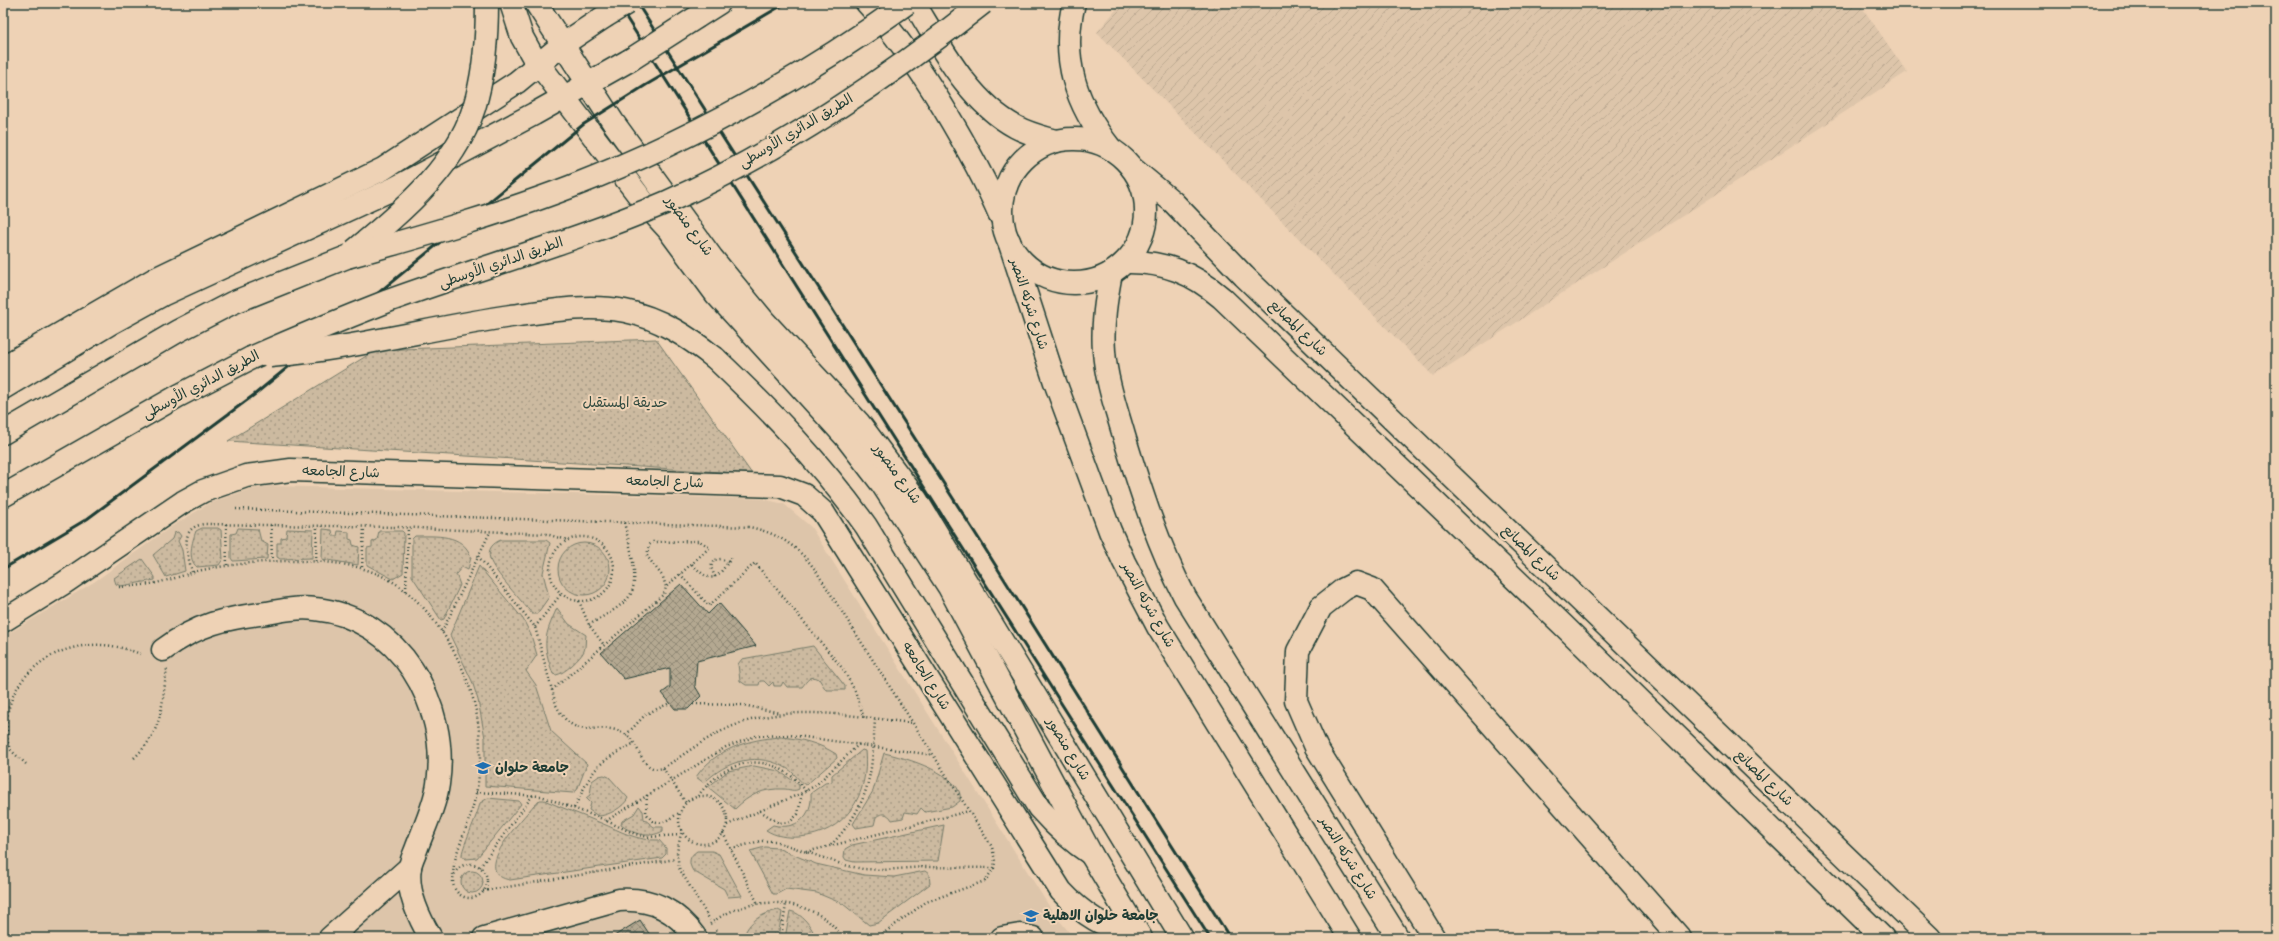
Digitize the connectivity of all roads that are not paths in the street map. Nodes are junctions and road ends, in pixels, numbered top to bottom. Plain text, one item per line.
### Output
1 (487, 3) edge
2 (511, 3) edge
3 (536, 3) edge
4 (627, 3) edge
5 (720, 3) edge
6 (867, 3) edge
7 (907, 3) edge
8 (914, 3) edge
9 (983, 3) edge
10 (1074, 3) edge
11 (562, 45) junction
12 (539, 64) junction
13 (588, 82) junction
14 (564, 96) junction
15 (1056, 141) junction
16 (1111, 149) junction
17 (1132, 168) junction
18 (1000, 215) junction
19 (1009, 241) junction
20 (347, 257) junction
21 (1118, 267) junction
22 (251, 358) junction
23 (3, 367) edge
24 (3, 388) edge
25 (3, 433) edge
26 (3, 496) edge
27 (1585, 605) junction
28 (3, 621) edge
29 (1563, 625) junction
30 (157, 657) road end
31 (1091, 854) junction
32 (410, 867) junction
33 (701, 933) edge
34 (488, 937) edge
35 (330, 938) edge
36 (431, 938) edge
37 (1002, 938) edge
38 (1033, 938) edge
39 (1135, 938) edge
40 (1141, 938) edge
41 (1182, 938) edge
42 (1350, 938) edge
43 (1398, 938) edge
44 (1434, 938) edge
45 (1680, 938) edge
46 (1883, 938) edge
47 (1930, 938) edge

1 - 20 main road, bridge
2 - 12 main road, شارع منصور
3 - 11 main road, شارع منصور
4 - 11 main road, bridge
5 - 13 main road, bridge
6 - 18 main road
7 - 20 main road, bridge
8 - 15 main road
9 - 22 main road, الطريق الدائري الأوسطى, bridge
10 - 16 main road
11 - 12 main road
11 - 13 main road, شارع منصور
12 - 14 main road, شارع منصور
12 - 23 main road
13 - 14 main road
13 - 41 main road, شارع منصور
14 - 24 main road
14 - 31 main road, شارع منصور
15 - 16 main road
15 - 18 main road
16 - 17 main road, شارع المصانع
17 - 21 main road
17 - 27 main road, شارع المصانع
18 - 19 main road
19 - 21 main road
19 - 42 main road, شارع شركه النصر
20 - 25 main road
21 - 29 main road
21 - 43 main road, شارع شركه النصر
22 - 26 main road, الطريق الدائري الأوسطى
22 - 31 main road, bridge
27 - 29 main road
27 - 47 main road, شارع المصانع
28 - 39 main road, شارع الجامعه
29 - 46 main road
30 - 32 main road
31 - 40 main road, شارع منصور
32 - 35 main road
32 - 36 main road
33 - 34 main road
37 - 38 main road
44 - 45 main road

